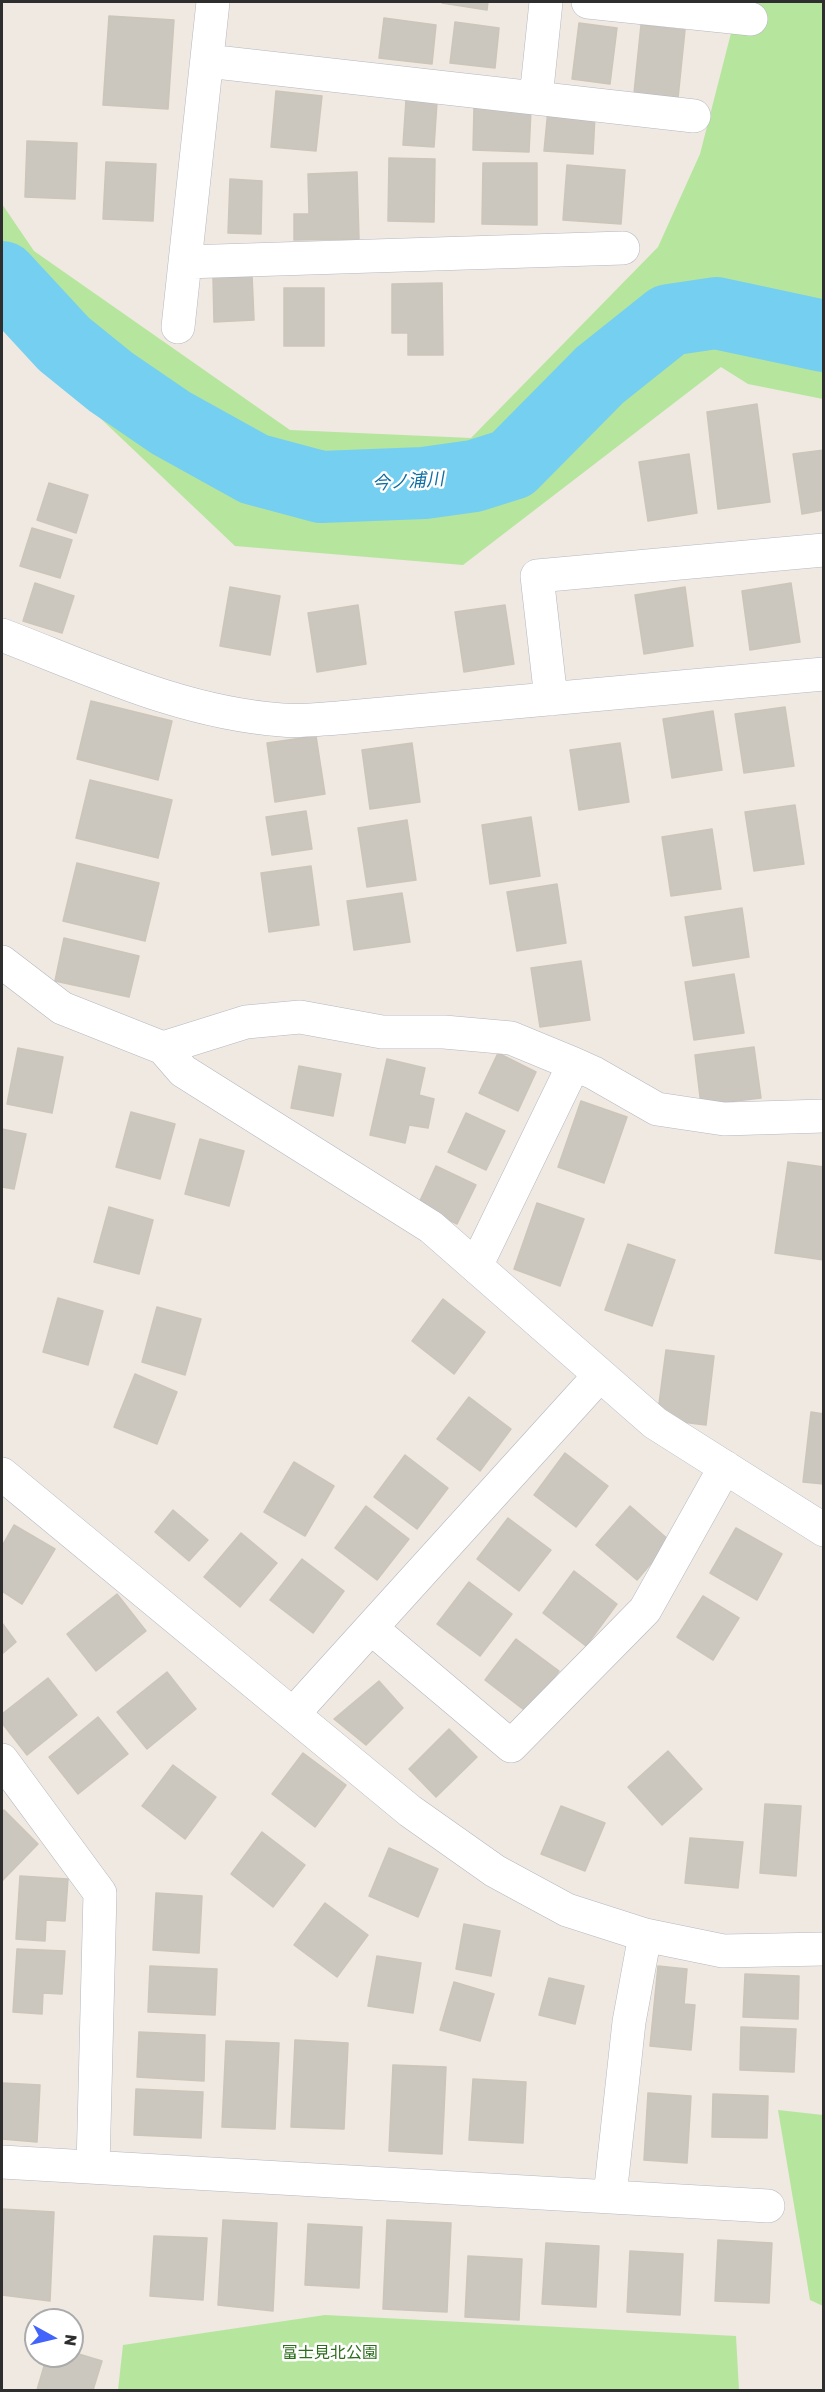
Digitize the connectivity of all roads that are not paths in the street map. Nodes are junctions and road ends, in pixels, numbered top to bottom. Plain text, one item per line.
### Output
1 (213, 2) edge
2 (546, 2) edge
3 (588, 2) edge
4 (751, 19) dead end
5 (207, 62) junction
6 (536, 98) junction
7 (694, 116) dead end
8 (623, 248) dead end
9 (185, 262) junction
10 (178, 327) dead end
11 (824, 549) edge
12 (2, 635) edge
13 (824, 674) edge
14 (551, 699) junction
15 (2, 962) edge
16 (163, 1048) junction
17 (574, 1064) junction
18 (824, 1116) edge
19 (476, 1266) junction
20 (600, 1375) junction
21 (725, 1467) junction
22 (2, 1474) edge
23 (824, 1530) edge
24 (371, 1628) junction
25 (293, 1714) junction
26 (2, 1760) edge
27 (645, 1935) junction
28 (824, 1949) edge
29 (2, 2162) edge
30 (93, 2167) junction
31 (610, 2196) junction
32 (768, 2206) dead end

1 - 5 street
2 - 6 street
3 - 4 street
5 - 6 street
5 - 9 street
6 - 7 street
8 - 9 street
9 - 10 street
11 - 14 street
12 - 14 street
13 - 14 street
15 - 16 street
16 - 17 street
16 - 19 street
17 - 18 street
17 - 19 street
19 - 20 street
20 - 21 street
20 - 24 street
21 - 23 street
21 - 24 street
22 - 25 street
24 - 25 street
25 - 27 street
26 - 30 street
27 - 28 street
27 - 31 street
29 - 30 street
30 - 31 street
31 - 32 street

